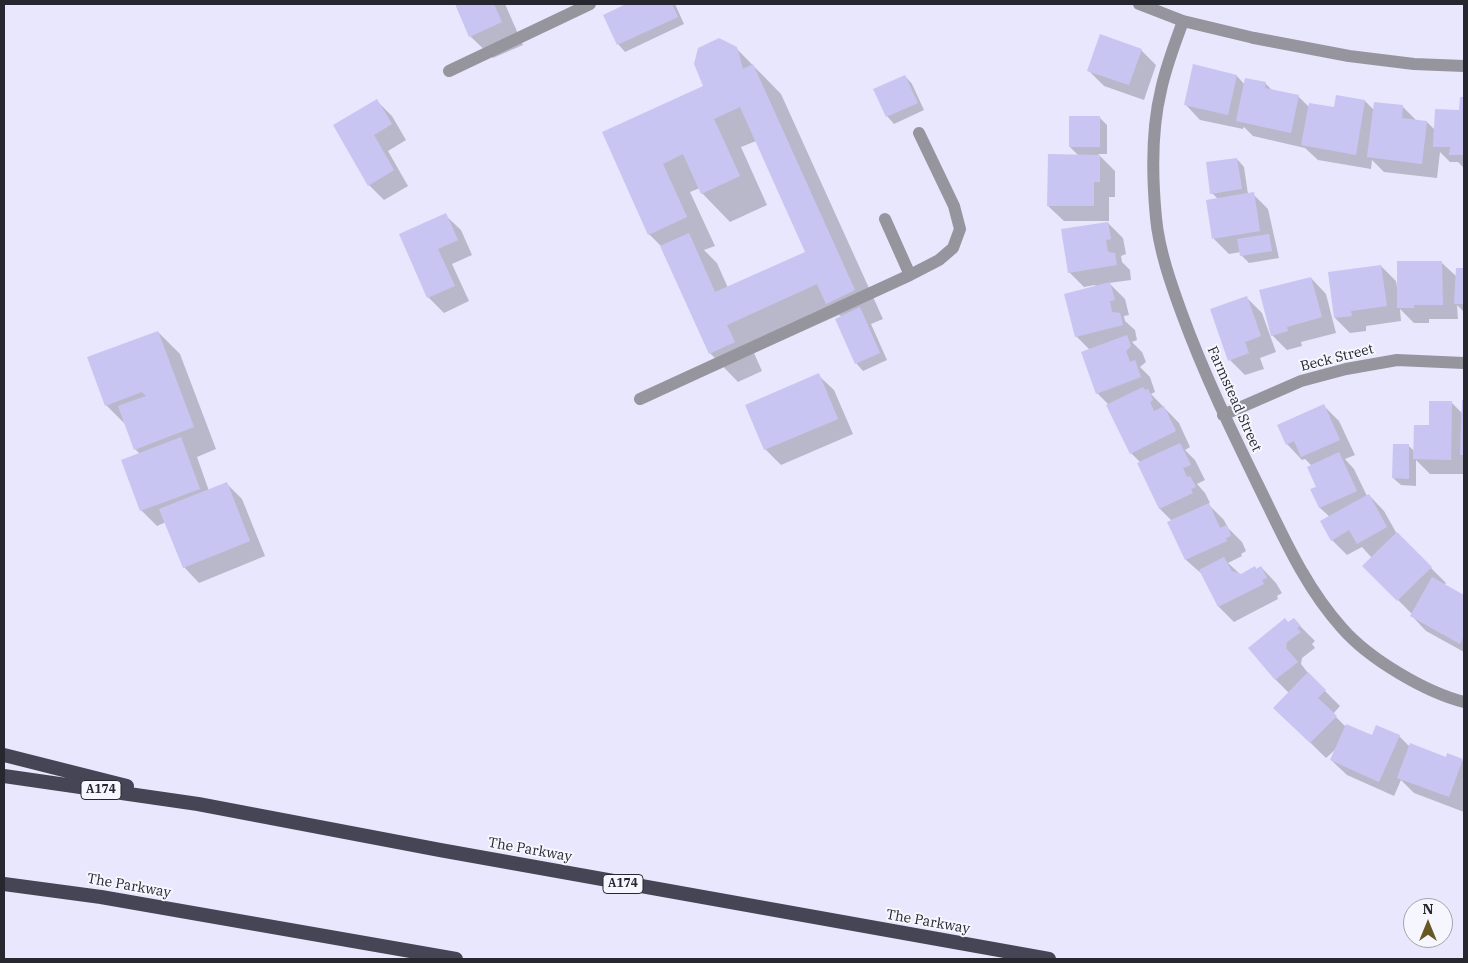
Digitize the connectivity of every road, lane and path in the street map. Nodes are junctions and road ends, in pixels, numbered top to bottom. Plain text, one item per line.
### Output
1 (590, 4) edge
2 (1139, 4) edge
3 (1183, 21) junction
4 (1464, 66) edge
5 (449, 71) dead end
6 (919, 133) dead end
7 (885, 219) dead end
8 (910, 275) junction
9 (1464, 363) edge
10 (640, 399) dead end
11 (1223, 415) junction
12 (1464, 702) edge
13 (4, 755) edge
14 (4, 776) edge
15 (198, 804) junction
16 (4, 884) edge
17 (456, 959) edge
18 (1049, 959) edge

1 - 5 street
2 - 3 street
3 - 4 street
3 - 11 street, Farmstead Street
6 - 8 street
7 - 8 street
8 - 10 street
9 - 11 street, Beck Street
11 - 12 street, Farmstead Street
13 - 15 highway
14 - 15 highway, The Parkway / A174
15 - 18 highway, The Parkway / A174
16 - 17 highway, The Parkway

